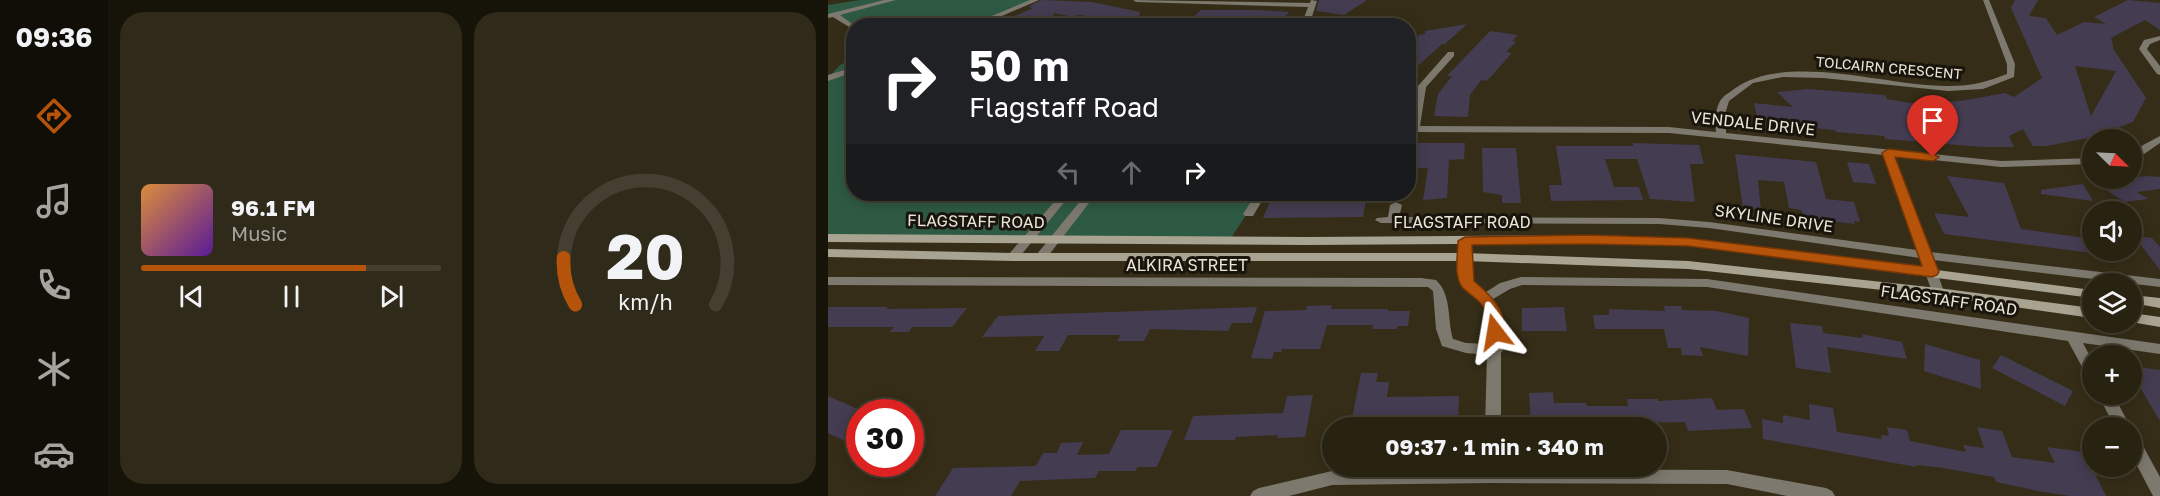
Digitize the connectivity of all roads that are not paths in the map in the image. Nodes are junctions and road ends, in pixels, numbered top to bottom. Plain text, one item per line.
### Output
1 (893, 0) edge
2 (1036, 0) edge
3 (1136, 0) edge
4 (1986, 0) edge
5 (1188, 1) edge
6 (1313, 3) edge
7 (831, 16) edge
8 (991, 18) edge
9 (1308, 18) edge
10 (846, 24) edge
11 (2160, 38) edge
12 (1451, 54) dead end
13 (846, 72) edge
14 (2160, 72) edge
15 (828, 78) edge
16 (1416, 112) edge
17 (1416, 129) edge
18 (1721, 135) junction
19 (2160, 139) edge
20 (2142, 151) edge
21 (1888, 153) junction
22 (2082, 161) edge
23 (1060, 201) edge
24 (1085, 201) edge
25 (1257, 201) edge
26 (1396, 205) dead end
27 (1249, 214) dead end
28 (828, 238) edge
29 (1027, 240) junction
30 (1055, 240) junction
31 (1465, 241) junction
32 (828, 253) edge
33 (1925, 255) junction
34 (1013, 257) junction
35 (1041, 257) junction
36 (1465, 257) junction
37 (1932, 272) junction
38 (828, 281) edge
39 (2160, 283) edge
40 (1938, 292) junction
41 (2082, 293) edge
42 (1485, 298) junction
43 (2142, 300) edge
44 (2160, 303) edge
45 (2082, 312) edge
46 (2142, 319) edge
47 (2160, 322) edge
48 (2072, 336) junction
49 (2160, 349) edge
50 (1496, 350) junction
51 (2082, 354) edge
52 (1493, 417) edge
53 (2142, 460) edge
54 (1667, 475) edge
55 (1355, 477) edge
56 (2160, 493) edge
57 (1261, 496) edge
58 (1826, 496) edge

1 - 7 street
2 - 8 street
3 - 5 street
4 - 18 street, TOLCAIRN CRESCENT
5 - 6 street
6 - 9 street
7 - 10 street
11 - 14 street
12 - 16 street
13 - 15 street
17 - 18 street, VENDALE DRIVE
18 - 21 street, VENDALE DRIVE
19 - 20 street
21 - 22 street, VENDALE DRIVE
21 - 33 street
23 - 29 street
24 - 30 street
25 - 27 street
26 - 33 street, SKYLINE DRIVE
28 - 29 main road, FLAGSTAFF ROAD
29 - 30 main road, FLAGSTAFF ROAD
29 - 34 street
30 - 31 main road, FLAGSTAFF ROAD
30 - 35 street
31 - 36 street
31 - 37 main road, FLAGSTAFF ROAD
32 - 34 main road, FLAGSTAFF ROAD
33 - 37 street
33 - 39 street, SKYLINE DRIVE
34 - 35 main road, FLAGSTAFF ROAD
35 - 36 main road, FLAGSTAFF ROAD
36 - 40 main road, FLAGSTAFF ROAD
36 - 42 street
37 - 40 street
37 - 41 main road, FLAGSTAFF ROAD
38 - 50 street, ALKIRA STREET
40 - 45 main road, FLAGSTAFF ROAD
42 - 48 street, FLAGSTAFF ROAD
42 - 50 street
43 - 44 main road
46 - 47 main road
48 - 49 street, FLAGSTAFF ROAD
48 - 51 street
50 - 52 street
53 - 56 street
54 - 58 street
55 - 57 street

